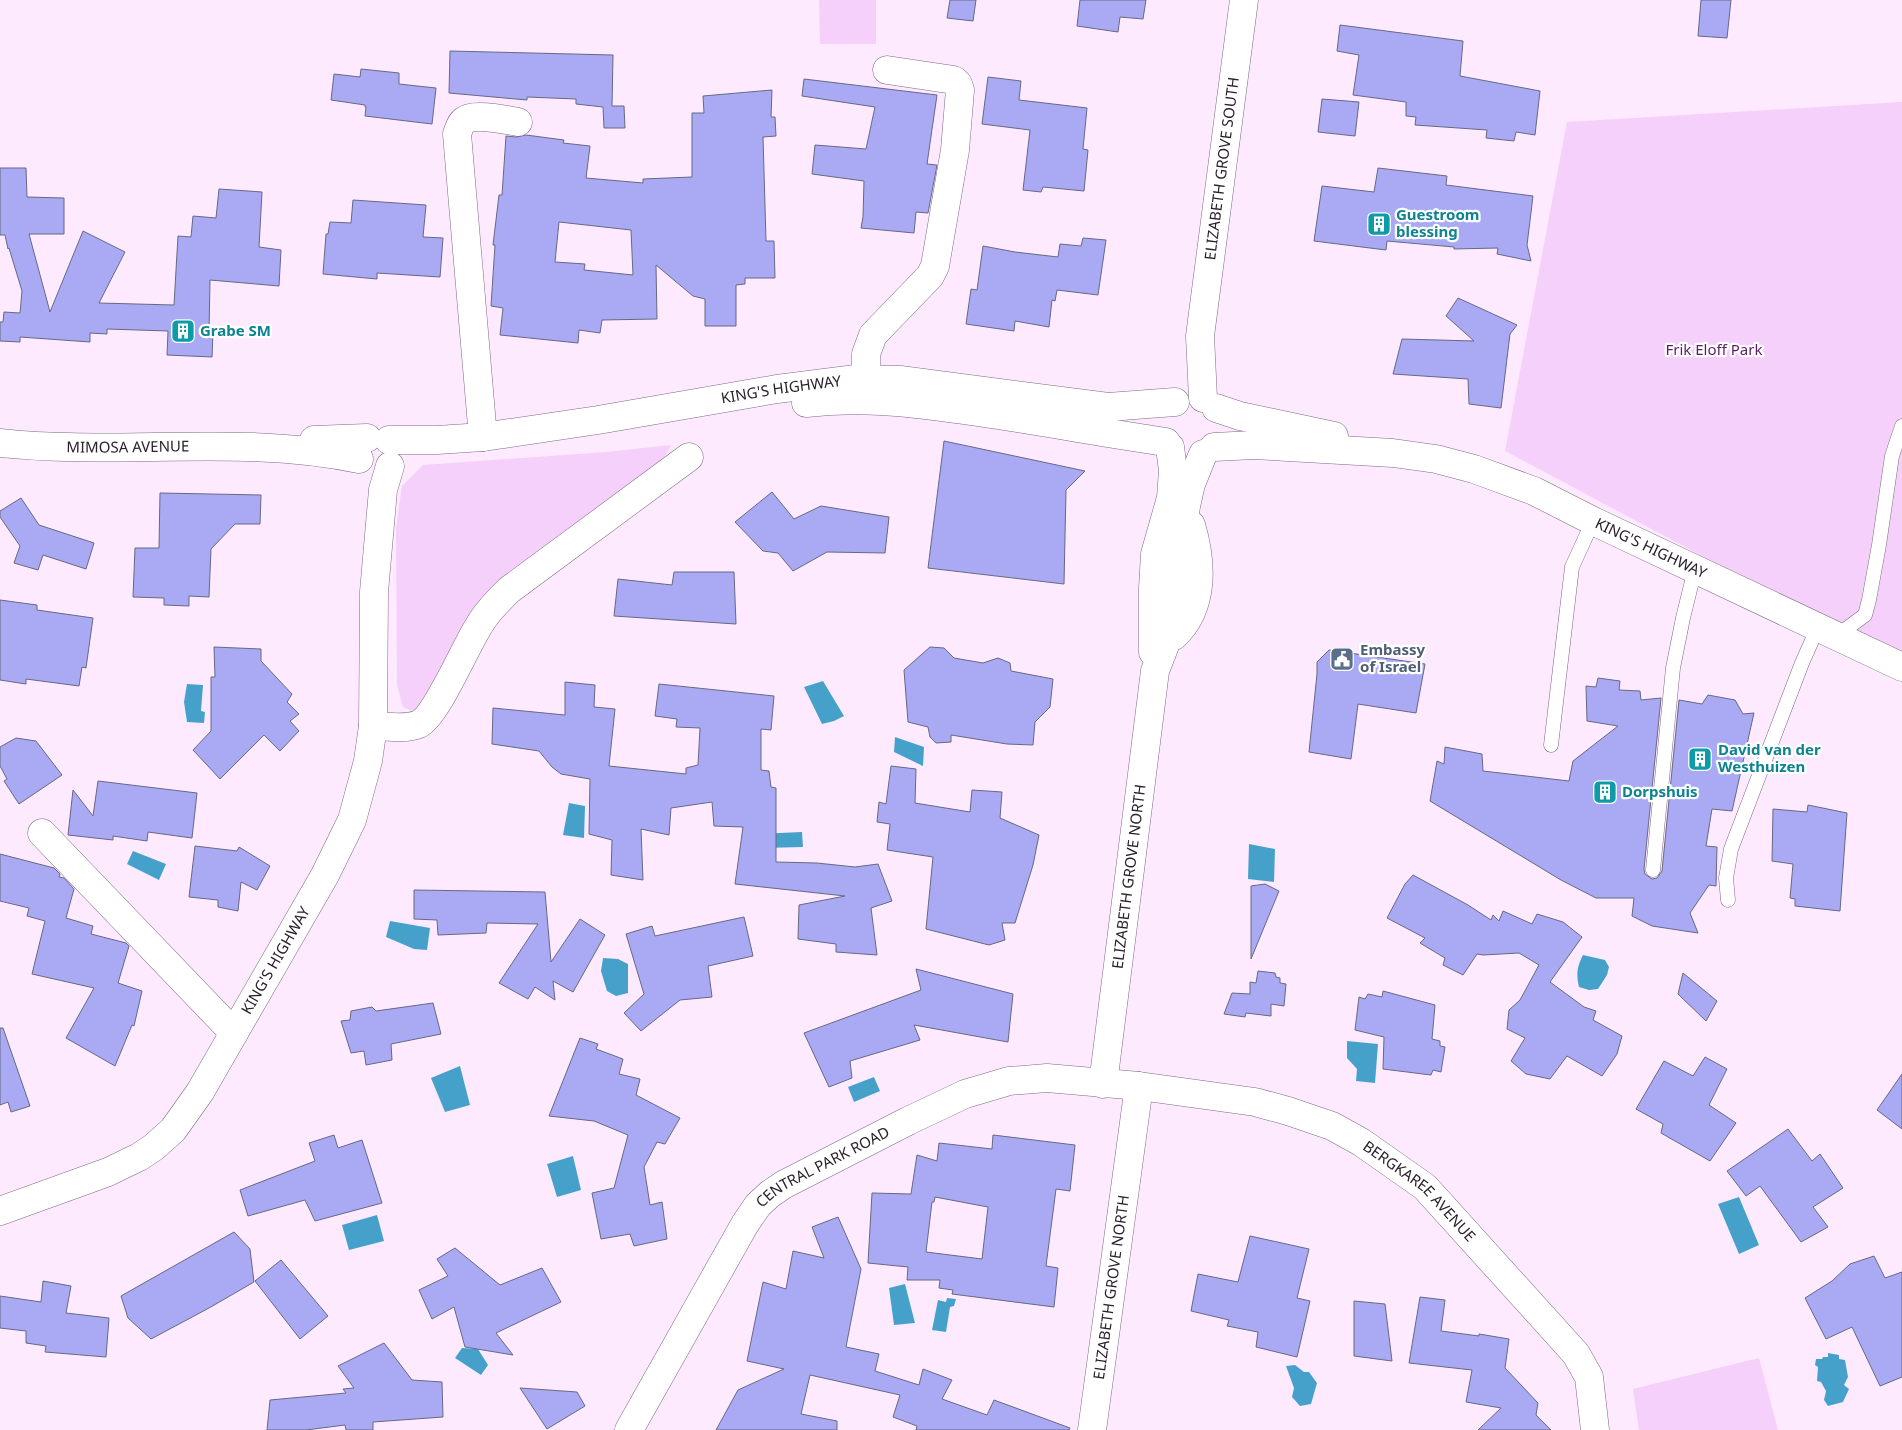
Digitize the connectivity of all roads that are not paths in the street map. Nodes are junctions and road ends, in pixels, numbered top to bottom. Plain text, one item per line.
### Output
1 (1244, 0) edge
2 (887, 70) dead end
3 (518, 122) dead end
4 (867, 389) junction
5 (1193, 402) junction
6 (1902, 426) edge
7 (483, 437) junction
8 (0, 443) edge
9 (1168, 444) junction
10 (1208, 451) junction
11 (1393, 453) junction
12 (377, 455) junction
13 (689, 457) dead end
14 (1593, 521) junction
15 (1695, 569) junction
16 (1828, 631) junction
17 (1902, 667) edge
18 (1155, 671) junction
19 (373, 726) junction
20 (1550, 745) dead end
21 (42, 833) dead end
22 (1653, 870) dead end
23 (1728, 900) dead end
24 (234, 1033) junction
25 (1103, 1084) junction
26 (1139, 1086) junction
27 (0, 1211) edge
28 (629, 1430) edge
29 (1092, 1430) edge
30 (1595, 1430) edge

1 - 5 street, ELIZABETH GROVE SOUTH
2 - 4 street
3 - 7 street
4 - 5 street, KING'S HIGHWAY
4 - 7 street, KING'S HIGHWAY
4 - 9 street, KING'S HIGHWAY
4 - 12 street, KING'S HIGHWAY
5 - 9 street
5 - 10 street
5 - 11 street, KING'S HIGHWAY
6 - 16 lane
7 - 12 street, KING'S HIGHWAY
8 - 12 street, MIMOSA AVENUE
9 - 10 street
9 - 18 street, ELIZABETH GROVE NORTH
10 - 11 street, KING'S HIGHWAY
10 - 18 street, ELIZABETH GROVE NORTH
11 - 14 street, KING'S HIGHWAY
12 - 19 street, KING'S HIGHWAY
13 - 19 street
14 - 15 street, KING'S HIGHWAY
14 - 20 lane
15 - 16 street, KING'S HIGHWAY
15 - 22 lane
16 - 17 street, KING'S HIGHWAY
16 - 23 lane
18 - 25 street, ELIZABETH GROVE NORTH
19 - 24 street, KING'S HIGHWAY
21 - 24 street
24 - 27 street, KING'S HIGHWAY
25 - 26 street, CENTRAL PARK ROAD
25 - 28 street, CENTRAL PARK ROAD
26 - 29 street, ELIZABETH GROVE NORTH
26 - 30 street, BERGKAREE AVENUE

